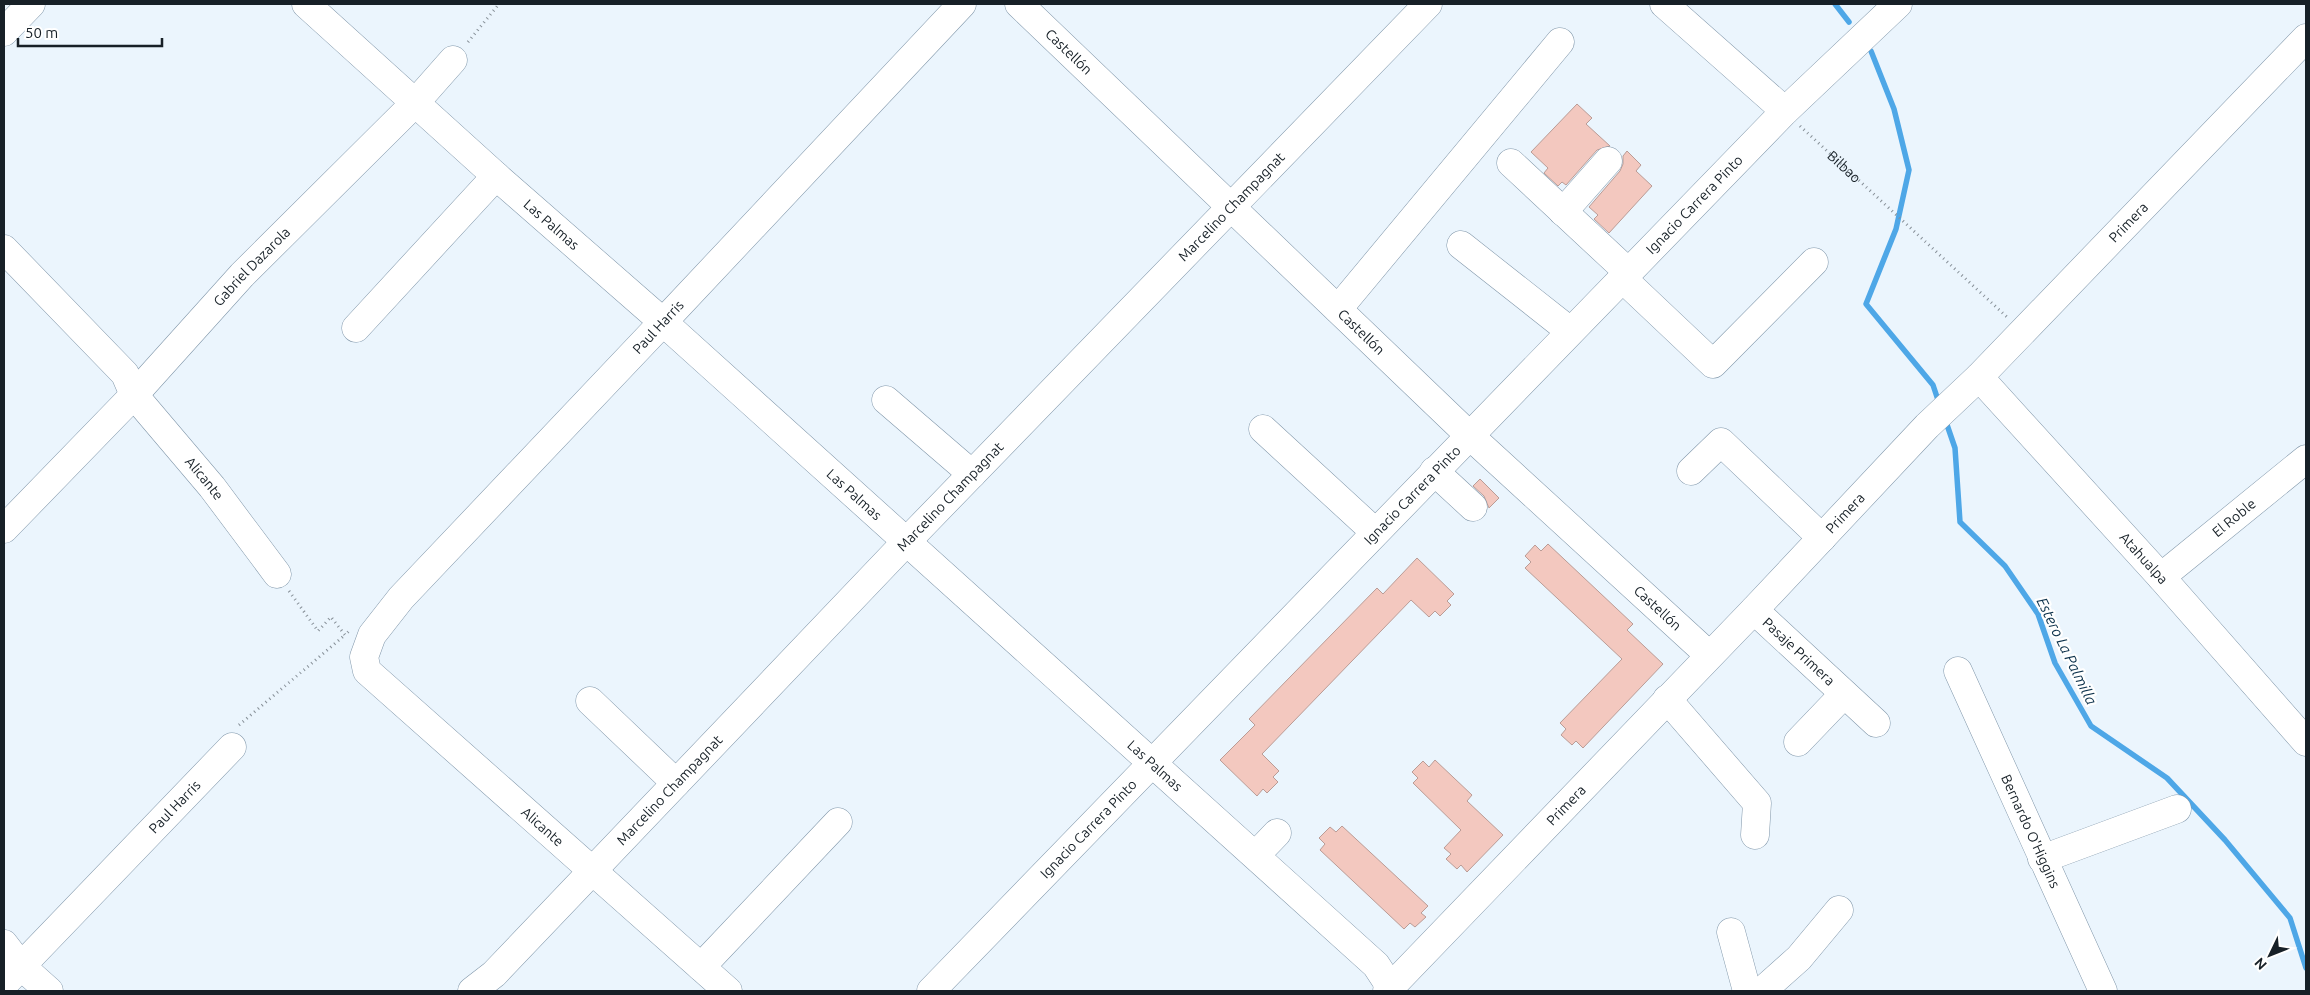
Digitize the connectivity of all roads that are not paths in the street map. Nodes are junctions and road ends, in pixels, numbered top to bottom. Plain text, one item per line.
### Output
1 (32, 4) edge
2 (306, 4) edge
3 (962, 4) edge
4 (1019, 4) edge
5 (1428, 4) edge
6 (1664, 4) edge
7 (1898, 4) edge
8 (4, 32) edge
9 (2306, 38) edge
10 (1560, 42) dead end
11 (453, 60) road end
12 (414, 103) junction
13 (1785, 112) junction
14 (1608, 161) dead end
15 (1511, 163) dead end
16 (496, 176) junction
17 (1232, 207) junction
18 (1563, 212) junction
19 (1462, 245) dead end
20 (4, 249) edge
21 (1814, 262) dead end
22 (1625, 275) junction
23 (1338, 309) junction
24 (663, 322) junction
25 (356, 328) dead end
26 (1570, 331) junction
27 (1979, 377) junction
28 (134, 395) junction
29 (886, 400) dead end
30 (1263, 428) dead end
31 (1469, 435) junction
32 (2306, 459) edge
33 (1434, 471) junction
34 (1691, 471) dead end
35 (972, 474) junction
36 (1474, 507) dead end
37 (4, 529) edge
38 (1375, 532) junction
39 (1822, 538) junction
40 (907, 541) junction
41 (277, 574) road end
42 (2161, 577) junction
43 (1754, 610) junction
44 (1709, 655) junction
45 (364, 657) joint
46 (1958, 671) dead end
47 (1844, 694) junction
48 (1667, 699) junction
49 (590, 700) dead end
50 (1876, 723) dead end
51 (2303, 731) edge
52 (1798, 742) dead end
53 (232, 747) road end
54 (1153, 763) junction
55 (676, 783) junction
56 (2177, 809) dead end
57 (838, 822) dead end
58 (1277, 833) dead end
59 (1755, 835) dead end
60 (1256, 855) junction
61 (2042, 859) junction
62 (593, 870) junction
63 (1839, 910) dead end
64 (1731, 932) dead end
65 (4, 944) edge
66 (701, 967) junction
67 (13, 975) edge
68 (1391, 990) edge
69 (49, 991) edge
70 (472, 991) edge
71 (728, 991) edge
72 (931, 991) edge
73 (1747, 991) edge
74 (1762, 991) edge
75 (2103, 991) edge

1 - 8 street
2 - 12 street, Las Palmas
3 - 24 street, Paul Harris
4 - 17 street, Castellón
5 - 17 street, Marcelino Champagnat
6 - 13 street
7 - 13 street, Ignacio Carrera Pinto
9 - 27 street, Primera
10 - 23 street
11 - 12 street, Gabriel Dazarola
12 - 16 street, Las Palmas
12 - 28 street, Gabriel Dazarola
13 - 22 street, Ignacio Carrera Pinto
14 - 18 street
15 - 18 street
16 - 24 street, Las Palmas
16 - 25 street
17 - 23 street, Castellón
17 - 35 street, Marcelino Champagnat
18 - 22 street
19 - 26 street
20 - 28 street, Alicante
21 - 22 street
22 - 26 street, Ignacio Carrera Pinto
23 - 31 street, Castellón
24 - 40 street, Las Palmas
24 - 45 street, Paul Harris
26 - 31 street, Ignacio Carrera Pinto
27 - 39 street, Primera
27 - 42 street, Atahualpa
28 - 37 street, Gabriel Dazarola
28 - 41 street, Alicante
29 - 35 street
30 - 38 street
31 - 33 street, Ignacio Carrera Pinto
31 - 44 street, Castellón
32 - 42 street, El Roble
33 - 36 street
33 - 38 street, Ignacio Carrera Pinto
34 - 39 street
35 - 40 street, Marcelino Champagnat
38 - 54 street, Ignacio Carrera Pinto
39 - 43 street, Primera
40 - 54 street, Las Palmas
40 - 55 street, Marcelino Champagnat
42 - 51 street, Atahualpa
43 - 44 street, Primera
43 - 47 street, Pasaje Primera
44 - 48 street, Primera
45 - 62 street, Alicante
46 - 61 street, Bernardo O'Higgins
47 - 50 street, Pasaje Primera
47 - 52 street, Pasaje Primera
48 - 59 street
48 - 68 street, Primera
49 - 55 street
53 - 67 street, Paul Harris
54 - 60 street, Las Palmas
54 - 72 street, Ignacio Carrera Pinto
55 - 62 street, Marcelino Champagnat
56 - 61 street
57 - 66 street
58 - 60 street
60 - 68 street, Las Palmas
61 - 75 street, Bernardo O'Higgins
62 - 66 street, Alicante
62 - 70 street, Marcelino Champagnat
63 - 74 street
64 - 73 street
65 - 67 street
66 - 71 street, Alicante
67 - 69 street

